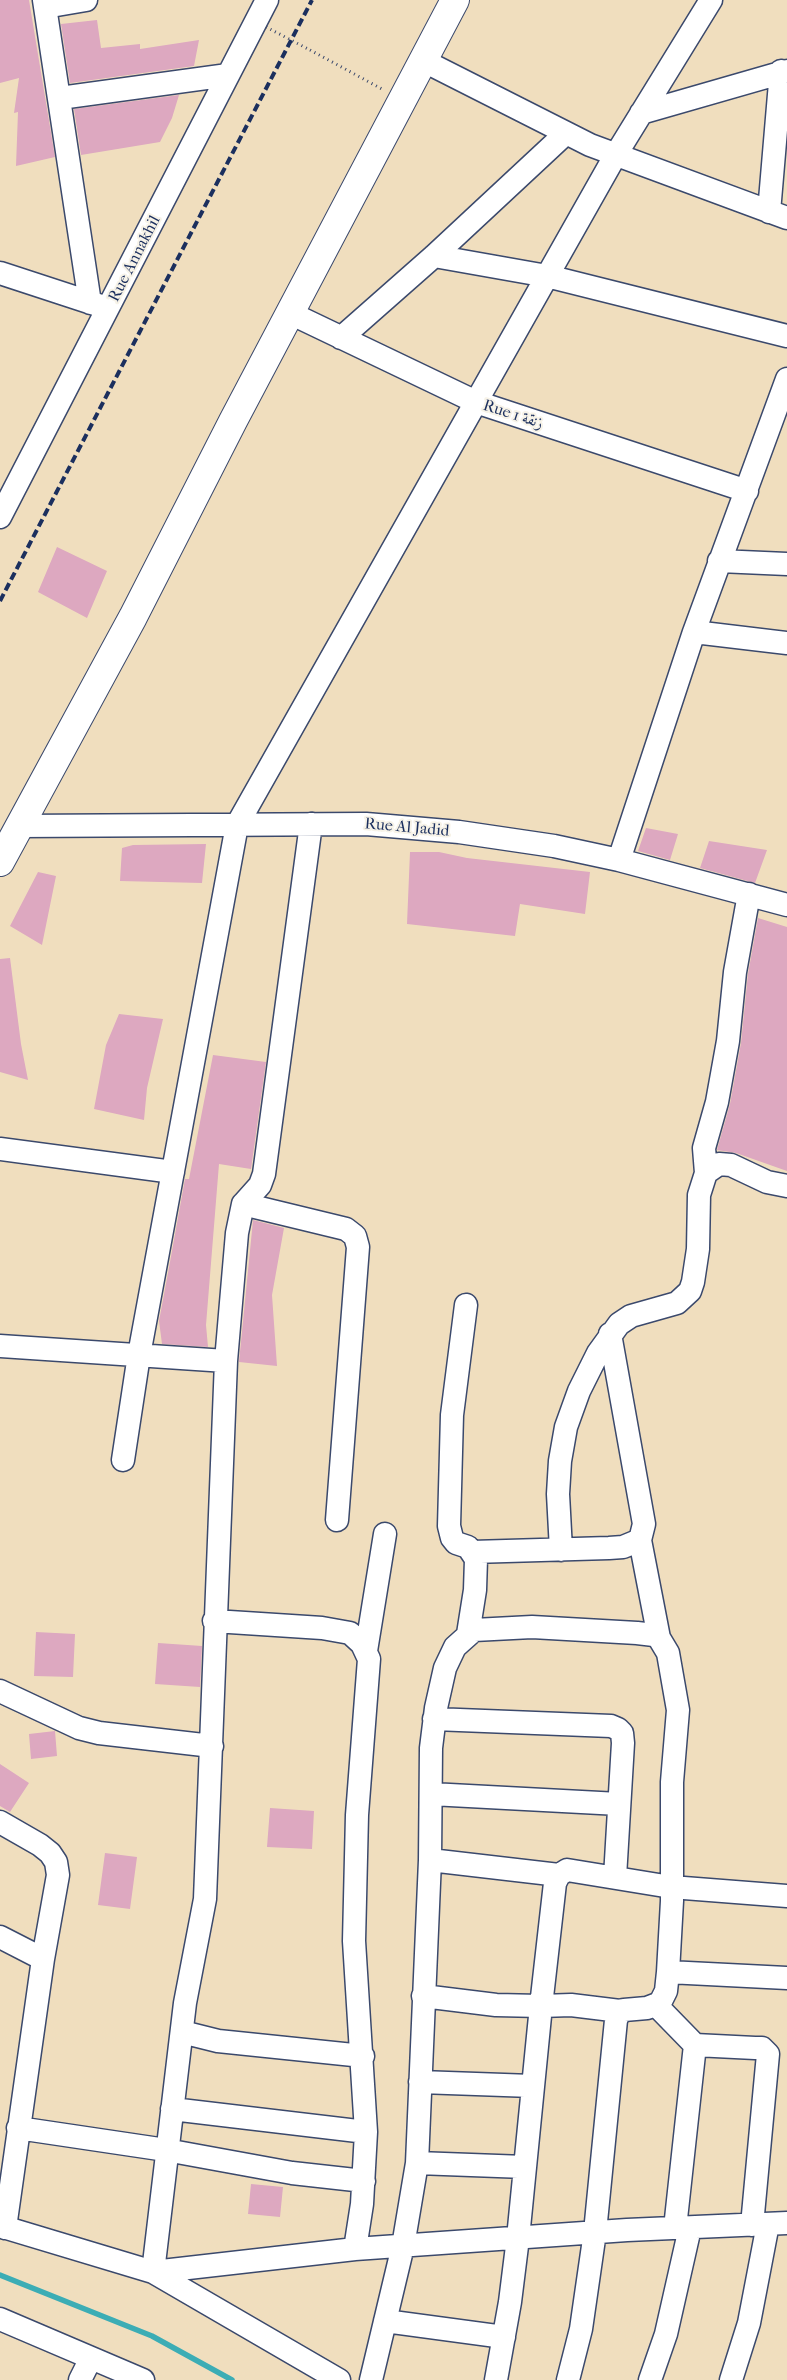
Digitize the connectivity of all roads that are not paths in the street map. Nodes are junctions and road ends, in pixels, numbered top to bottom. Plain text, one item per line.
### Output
1 (86, 0) edge
2 (267, 0) edge
3 (455, 0) edge
4 (711, 0) edge
5 (44, 4) edge
6 (424, 61) junction
7 (784, 71) edge
8 (228, 75) junction
9 (60, 98) junction
10 (641, 114) junction
11 (565, 134) junction
12 (615, 156) junction
13 (778, 215) edge
14 (434, 256) junction
15 (0, 272) edge
16 (547, 276) junction
17 (100, 306) junction
18 (290, 313) junction
19 (787, 336) edge
20 (341, 338) junction
21 (787, 379) edge
22 (476, 402) junction
23 (747, 491) junction
24 (0, 517) edge
25 (719, 562) junction
26 (787, 564) edge
27 (694, 632) junction
28 (787, 643) edge
29 (311, 824) junction
30 (237, 825) junction
31 (18, 826) junction
32 (619, 860) junction
33 (0, 862) edge
34 (749, 894) junction
35 (787, 905) edge
36 (0, 1149) edge
37 (173, 1172) junction
38 (706, 1173) junction
39 (787, 1186) edge
40 (243, 1204) junction
41 (466, 1305) dead end
42 (610, 1334) junction
43 (0, 1346) edge
44 (139, 1356) junction
45 (226, 1361) junction
46 (123, 1460) dead end
47 (337, 1520) dead end
48 (385, 1534) dead end
49 (640, 1540) junction
50 (561, 1550) junction
51 (472, 1552) junction
52 (214, 1621) junction
53 (468, 1634) junction
54 (659, 1638) junction
55 (366, 1651) junction
56 (0, 1691) edge
57 (434, 1719) junction
58 (212, 1746) junction
59 (430, 1794) junction
60 (619, 1804) junction
61 (0, 1822) edge
62 (430, 1860) junction
63 (559, 1875) junction
64 (615, 1877) junction
65 (672, 1887) junction
66 (787, 1896) edge
67 (0, 1937) edge
68 (43, 1959) junction
69 (668, 1972) junction
70 (787, 1978) edge
71 (424, 1996) junction
72 (656, 2005) junction
73 (542, 2006) junction
74 (620, 2011) junction
75 (182, 2032) junction
76 (694, 2045) junction
77 (363, 2056) junction
78 (420, 2082) junction
79 (532, 2086) junction
80 (172, 2109) junction
81 (18, 2128) junction
82 (366, 2132) junction
83 (166, 2150) junction
84 (417, 2163) junction
85 (524, 2168) junction
86 (364, 2182) junction
87 (769, 2224) edge
88 (2, 2227) edge
89 (683, 2228) junction
90 (596, 2232) junction
91 (518, 2238) junction
92 (402, 2246) junction
93 (355, 2249) junction
94 (153, 2272) junction
95 (0, 2319) edge
96 (385, 2320) junction
97 (504, 2337) junction
98 (91, 2358) junction
99 (80, 2380) edge
100 (143, 2380) edge
101 (339, 2380) edge
102 (372, 2380) edge
103 (496, 2380) edge
104 (568, 2380) edge
105 (650, 2380) edge
106 (731, 2380) edge

1 - 5 street
2 - 8 street, Rue Annakhil
3 - 6 main road
4 - 10 street
5 - 9 street
6 - 11 street
6 - 18 main road
7 - 10 street
7 - 13 street
8 - 9 street
8 - 17 street, Rue Annakhil
9 - 17 street
10 - 12 street
11 - 12 street
11 - 14 street
12 - 13 street
12 - 16 street
14 - 16 street
14 - 20 street
15 - 17 street
16 - 19 street
16 - 22 street
17 - 24 street, Rue Annakhil
18 - 20 street, Rue 1 زنقة
18 - 31 main road
20 - 22 street, Rue 1 زنقة
21 - 23 street
22 - 23 street, Rue 1 زنقة
22 - 30 street
23 - 25 street
25 - 26 street
25 - 27 street
27 - 28 street
27 - 32 street
29 - 30 street, Rue Al Jadid
29 - 32 street, Rue Al Jadid
29 - 40 street
30 - 31 street, Rue Al Jadid
30 - 37 street
31 - 33 main road
32 - 34 street, Rue Al Jadid
34 - 35 street, Rue Al Jadid
34 - 38 street
36 - 37 street
37 - 44 street
38 - 39 street
38 - 42 street
40 - 45 street
40 - 47 street
41 - 51 street
42 - 49 street
42 - 50 street
43 - 44 street
44 - 45 street
44 - 46 street
45 - 52 street
48 - 55 street
49 - 50 street
49 - 54 street
50 - 51 street
51 - 53 street
52 - 55 street
52 - 58 street
53 - 54 street
53 - 57 street
54 - 65 street
55 - 77 street
56 - 58 street
57 - 59 street
57 - 60 street
58 - 75 street
59 - 60 street
59 - 62 street
60 - 64 street
61 - 68 street
62 - 63 street
62 - 71 street
63 - 64 street
63 - 73 street
64 - 65 street
65 - 66 street
65 - 69 street
67 - 68 street
68 - 81 street
69 - 70 street
69 - 72 street
71 - 73 street
71 - 78 street
72 - 74 street
72 - 76 street
73 - 74 street
73 - 79 street
74 - 90 street
75 - 77 street
75 - 80 street
76 - 87 street
76 - 89 street
77 - 82 street
78 - 79 street
78 - 84 street
79 - 85 street
80 - 82 street
80 - 83 street
81 - 83 street
81 - 88 street
82 - 86 street
83 - 86 street
83 - 94 street
84 - 85 street
84 - 92 street
85 - 91 street
86 - 93 street
87 - 89 street
87 - 106 street
88 - 94 street
89 - 90 street
89 - 105 street
90 - 91 street
90 - 104 street
91 - 92 street
91 - 97 street
92 - 93 street
92 - 96 street
93 - 94 street
94 - 101 street
95 - 98 street
96 - 97 street
96 - 102 street
97 - 103 street
98 - 99 street
98 - 100 street

